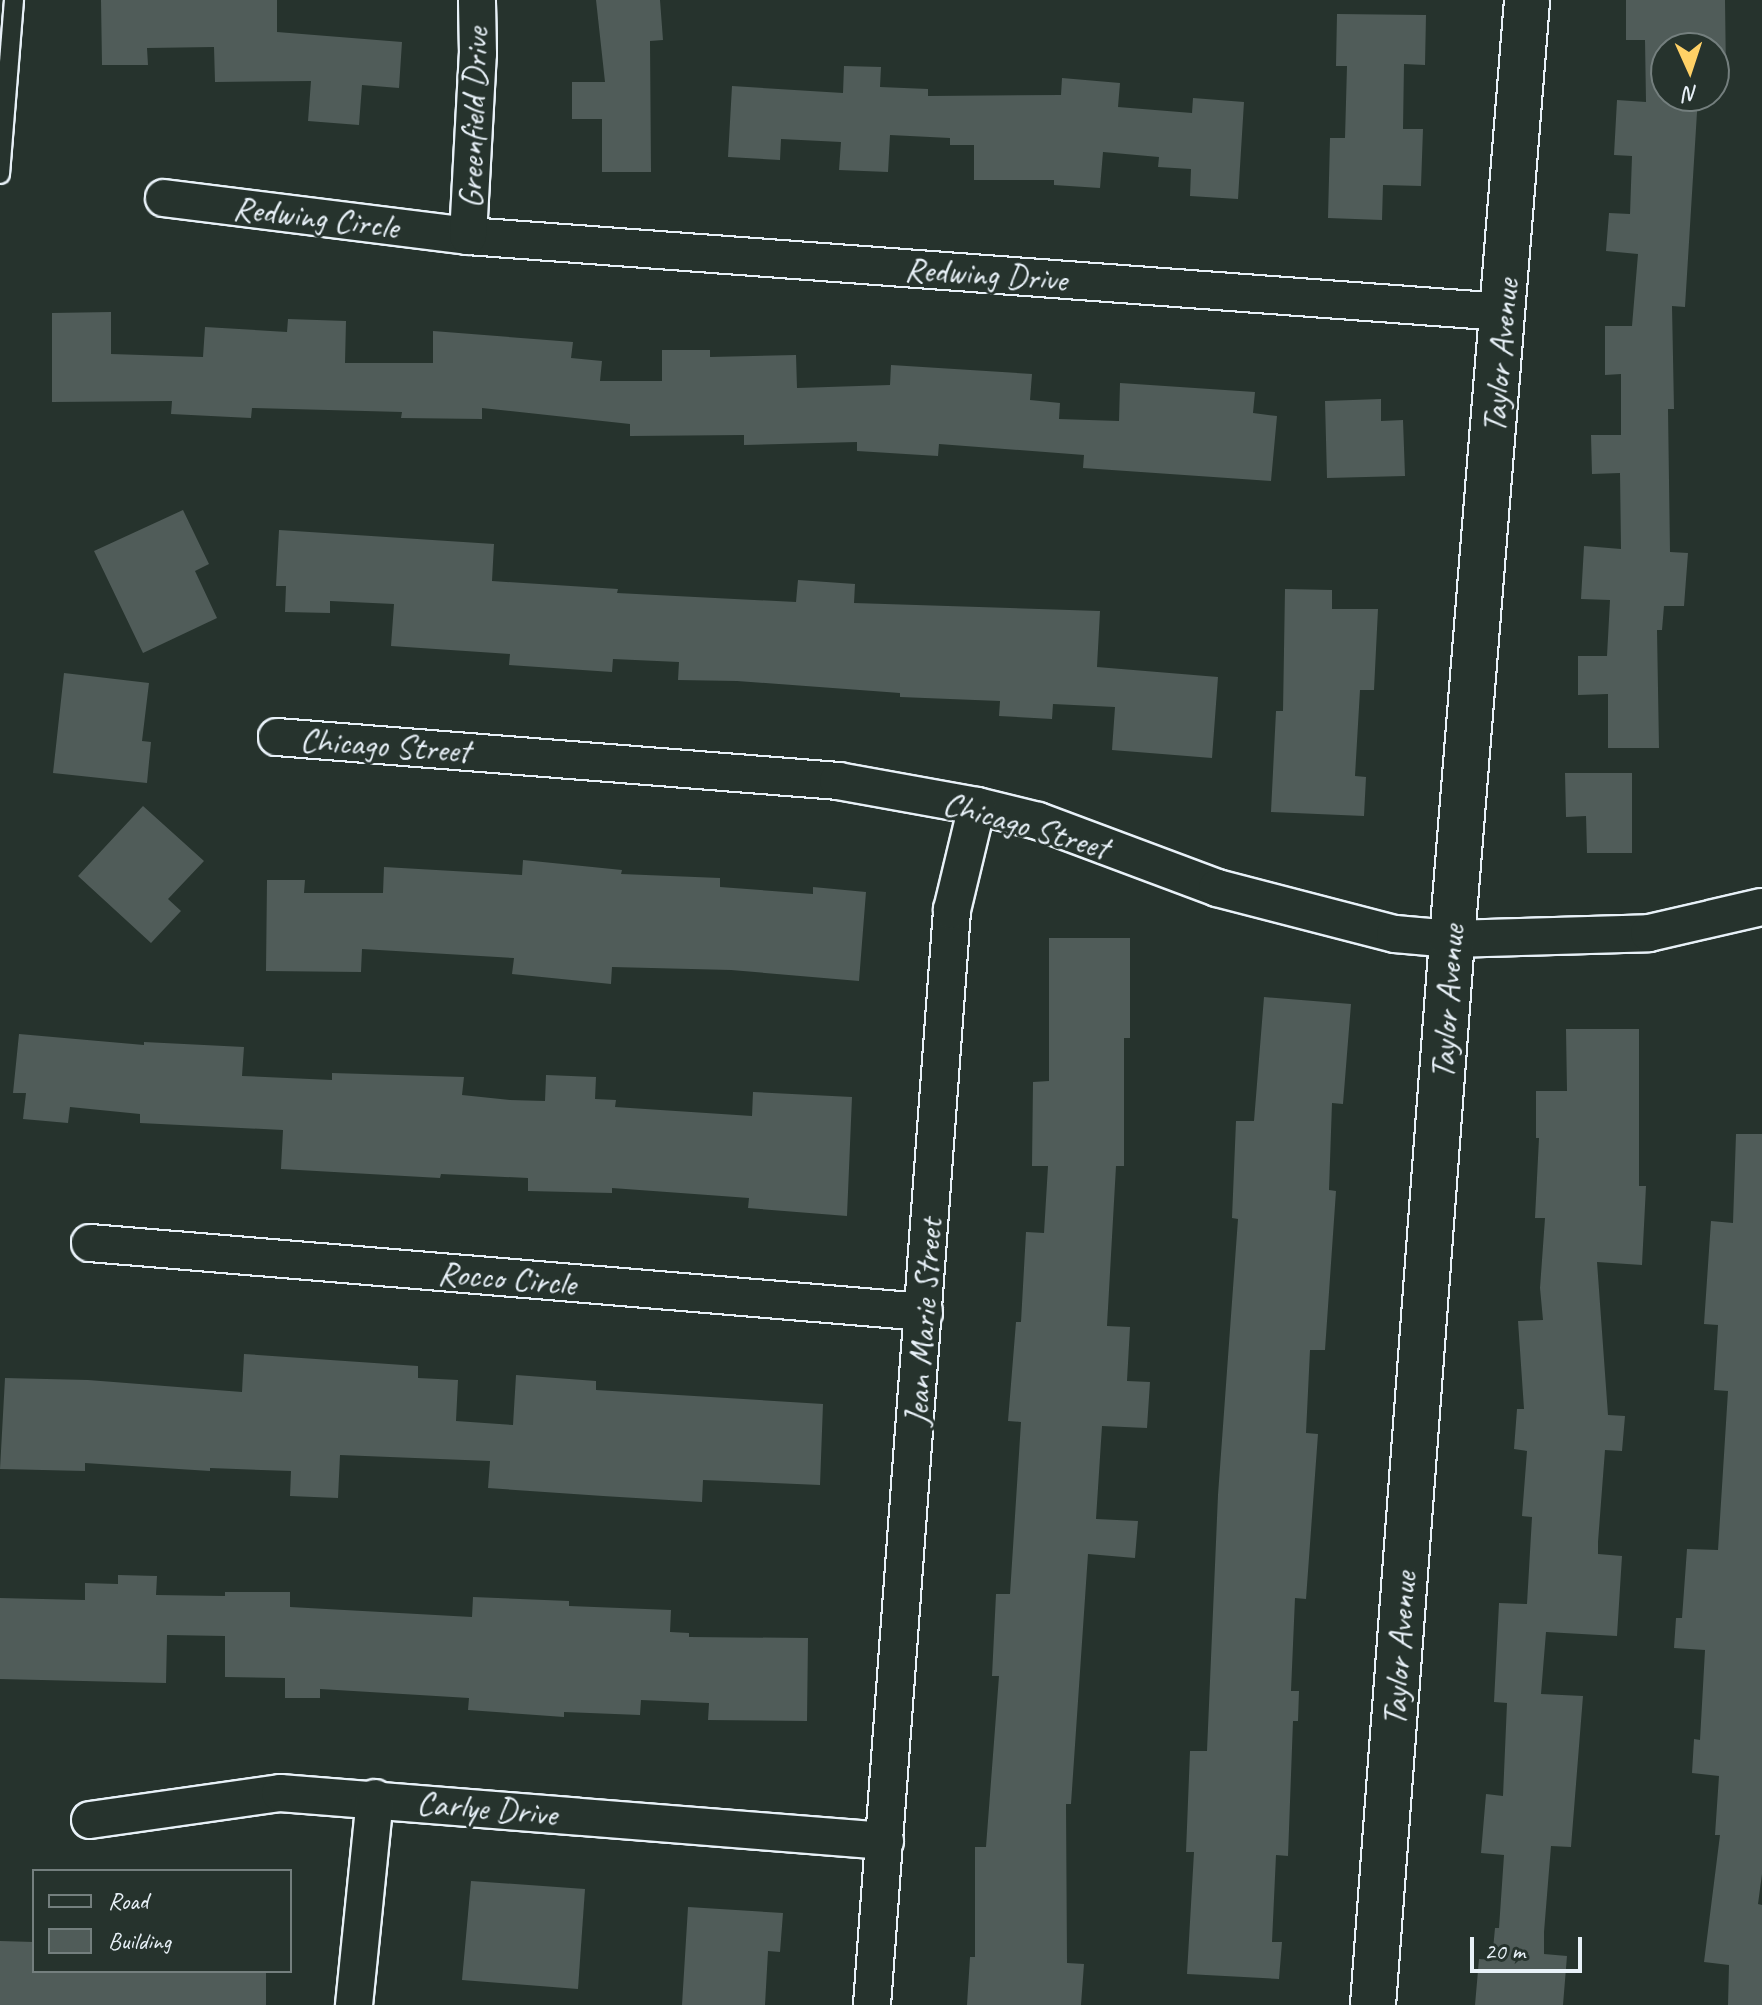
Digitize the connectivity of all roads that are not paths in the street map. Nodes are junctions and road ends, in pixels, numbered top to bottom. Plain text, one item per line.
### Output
1 (14, 0) edge
2 (477, 0) edge
3 (1527, 0) edge
4 (0, 174) edge
5 (164, 198) dead end
6 (468, 236) junction
7 (1503, 312) junction
8 (277, 737) dead end
9 (977, 806) junction
10 (1762, 907) edge
11 (1452, 939) junction
12 (90, 1243) dead end
13 (924, 1312) junction
14 (375, 1798) junction
15 (90, 1820) dead end
16 (885, 1841) junction
17 (354, 2005) edge
18 (872, 2005) edge
19 (1373, 2005) edge

1 - 4 lane
2 - 6 street, Greenfield Drive
3 - 7 street, Taylor Avenue
5 - 6 street, Redwing Circle
6 - 7 street, Redwing Drive
7 - 11 street, Taylor Avenue
8 - 9 street, Chicago Street
9 - 11 street, Chicago Street
9 - 13 street, Jean Marie Street
10 - 11 street, Chicago Street
11 - 19 street, Taylor Avenue
12 - 13 street, Rocco Circle
13 - 16 street, Jean Marie Street
14 - 15 street, Carlye Drive
14 - 16 street, Carlye Drive
14 - 17 street
16 - 18 street, Jean Marie Street

